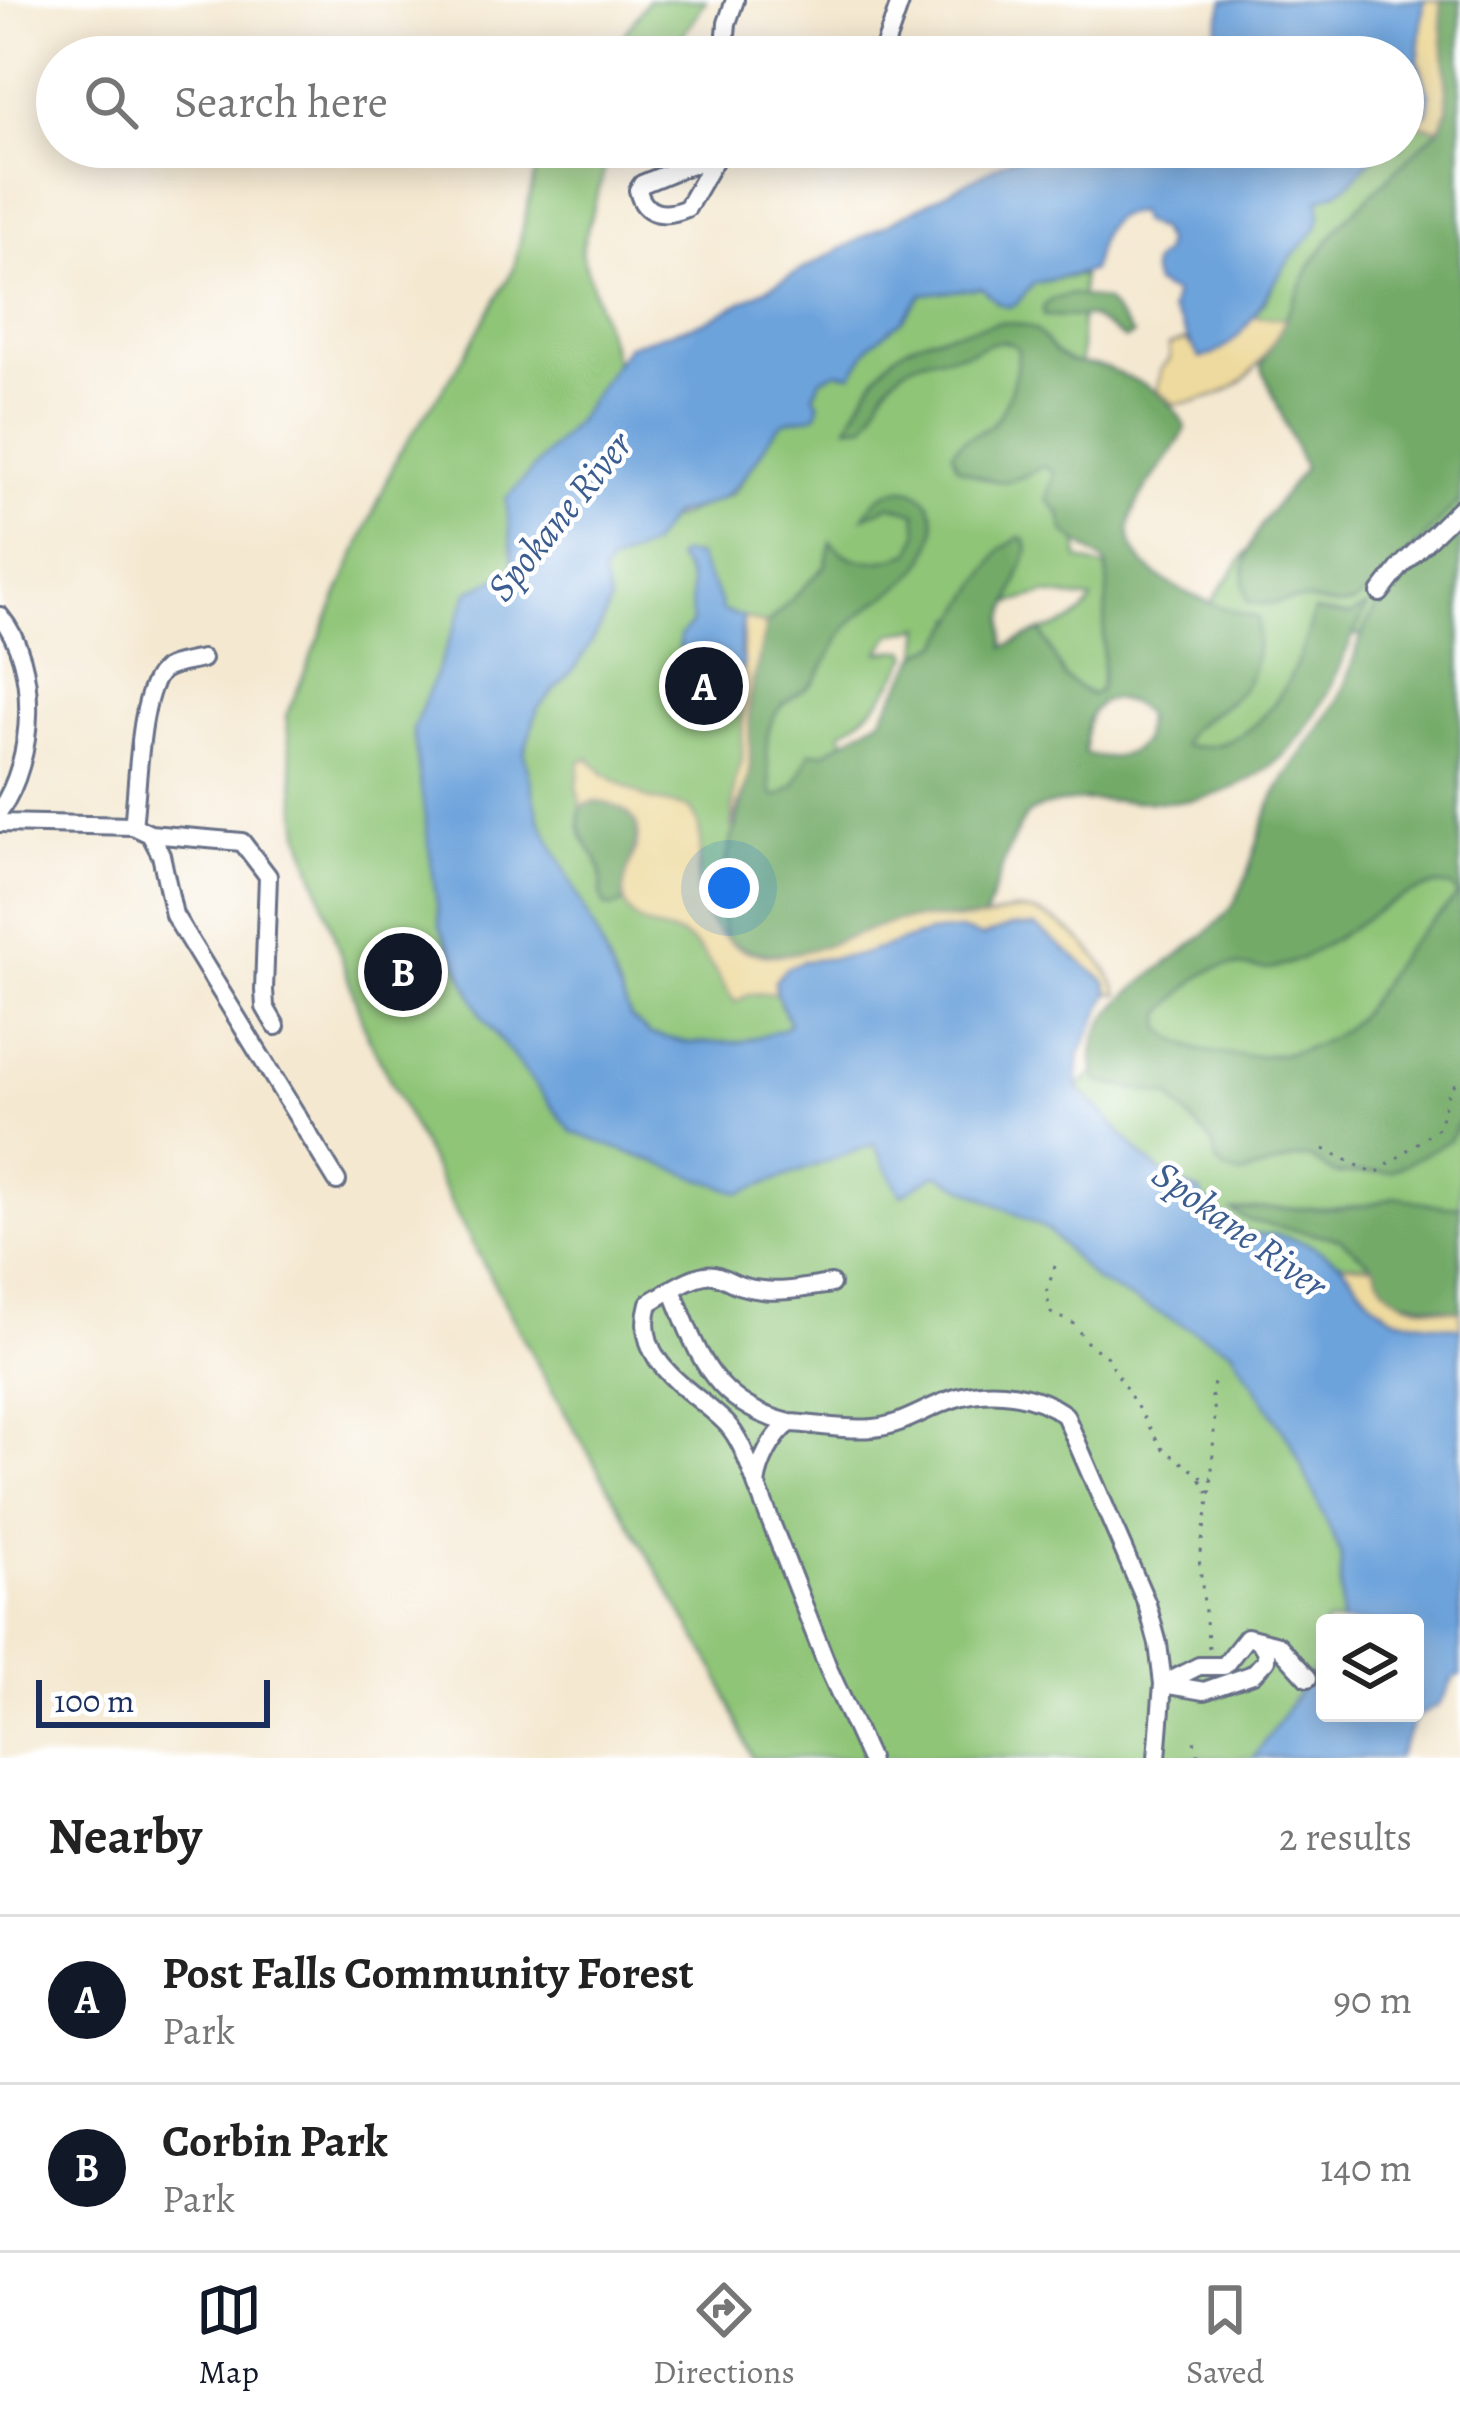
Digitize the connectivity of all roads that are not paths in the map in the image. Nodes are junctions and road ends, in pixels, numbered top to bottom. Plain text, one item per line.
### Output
1 (735, 0) edge
2 (902, 0) edge
3 (726, 36) edge
4 (889, 36) edge
5 (1460, 508) edge
6 (1380, 593) dead end
7 (0, 616) edge
8 (202, 659) dead end
9 (0, 810) edge
10 (0, 823) edge
11 (142, 830) junction
12 (276, 1026) dead end
13 (337, 1181) dead end
14 (830, 1284) dead end
15 (672, 1289) junction
16 (790, 1423) junction
17 (756, 1484) junction
18 (1260, 1642) junction
19 (1218, 1672) junction
20 (1308, 1678) dead end
21 (1163, 1684) junction
22 (868, 1758) edge
23 (1156, 1758) edge

1 - 3 street
2 - 4 street
5 - 6 street
7 - 9 street
8 - 11 street
10 - 11 street
11 - 12 street
11 - 13 street
14 - 15 street
15 - 16 street
15 - 17 street
16 - 17 street
16 - 21 street
17 - 22 street
18 - 19 street
18 - 19 street
18 - 20 street
19 - 21 street
21 - 23 street

